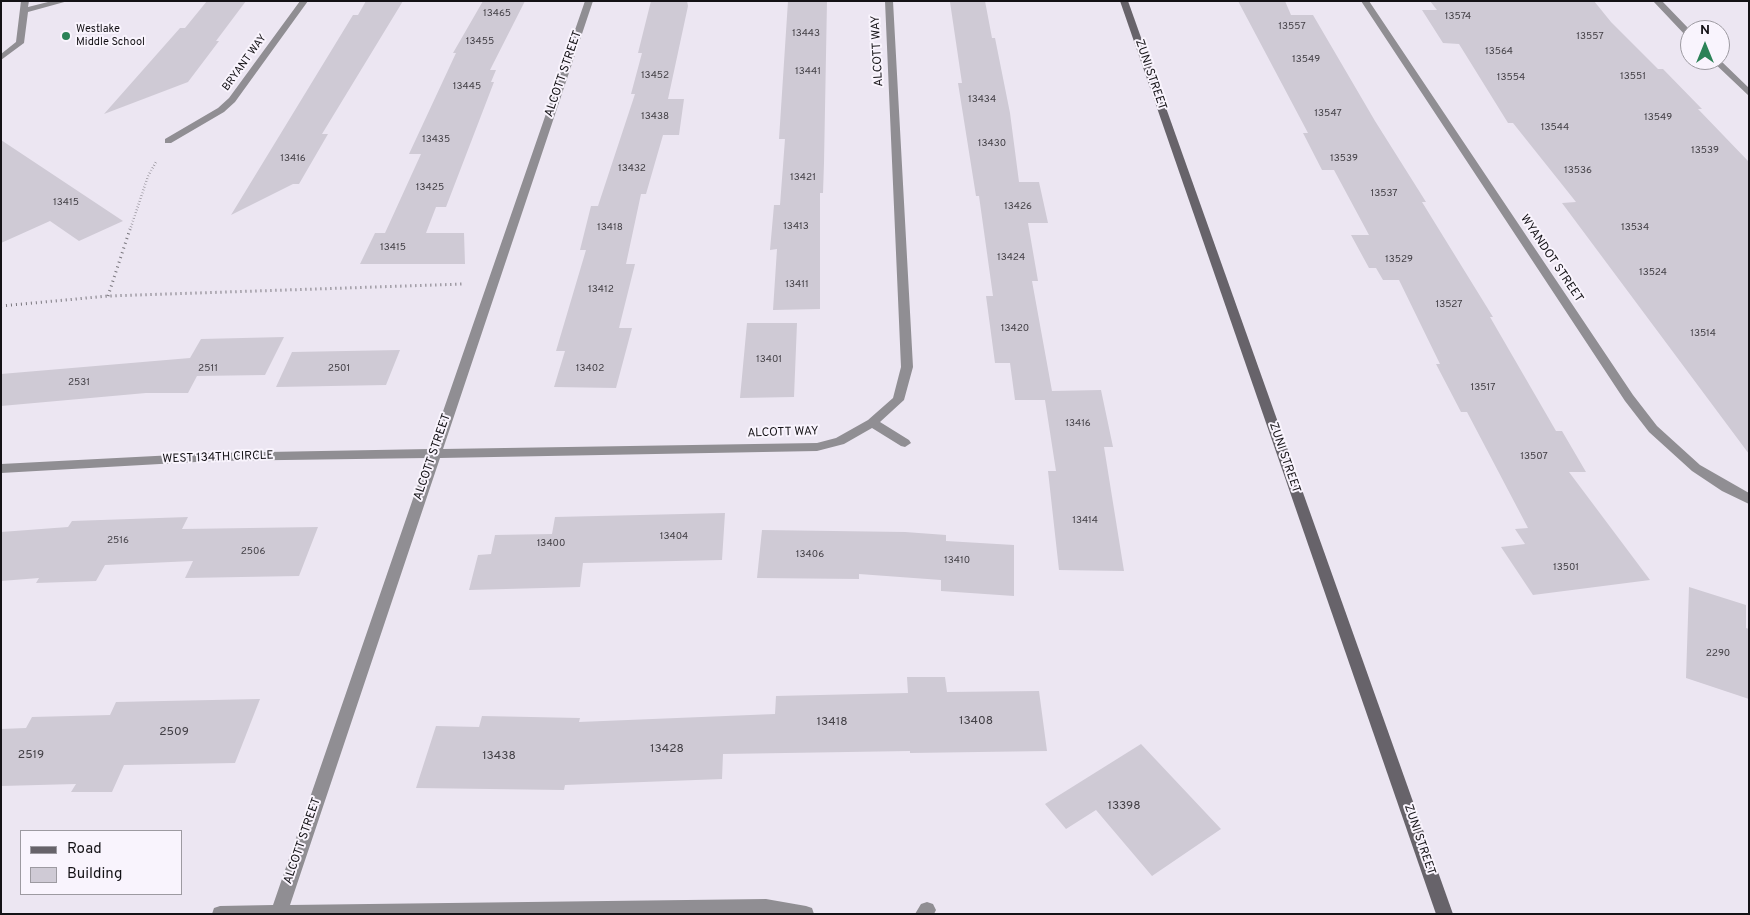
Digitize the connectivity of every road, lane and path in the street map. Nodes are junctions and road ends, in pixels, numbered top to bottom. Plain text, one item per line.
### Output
1 (64, 1) edge
2 (304, 1) edge
3 (589, 1) edge
4 (889, 1) edge
5 (1124, 1) edge
6 (1365, 1) edge
7 (1657, 1) edge
8 (25, 6) edge
9 (1680, 25) edge
10 (1, 58) edge
11 (1725, 70) edge
12 (1749, 93) edge
13 (168, 141) joint
14 (492, 283) junction
15 (108, 296) junction
16 (1, 306) edge
17 (872, 423) junction
18 (905, 443) dead end
19 (435, 452) junction
20 (1, 469) edge
21 (1749, 498) edge
22 (278, 913) edge
23 (220, 914) edge
24 (806, 914) edge
25 (1444, 914) edge

1 - 8 street
2 - 13 street, BRYANT WAY
3 - 14 street, ALCOTT STREET
4 - 17 street, ALCOTT WAY
5 - 25 main road, ZUNI STREET
6 - 21 street, WYANDOT STREET
7 - 9 street
8 - 10 street
11 - 12 street
13 - 15 path
14 - 15 path
14 - 19 street, ALCOTT STREET
15 - 16 path
17 - 18 street
17 - 19 street, ALCOTT WAY
19 - 20 street, WEST 134TH CIRCLE
19 - 22 street, ALCOTT STREET
22 - 23 street
22 - 24 street

